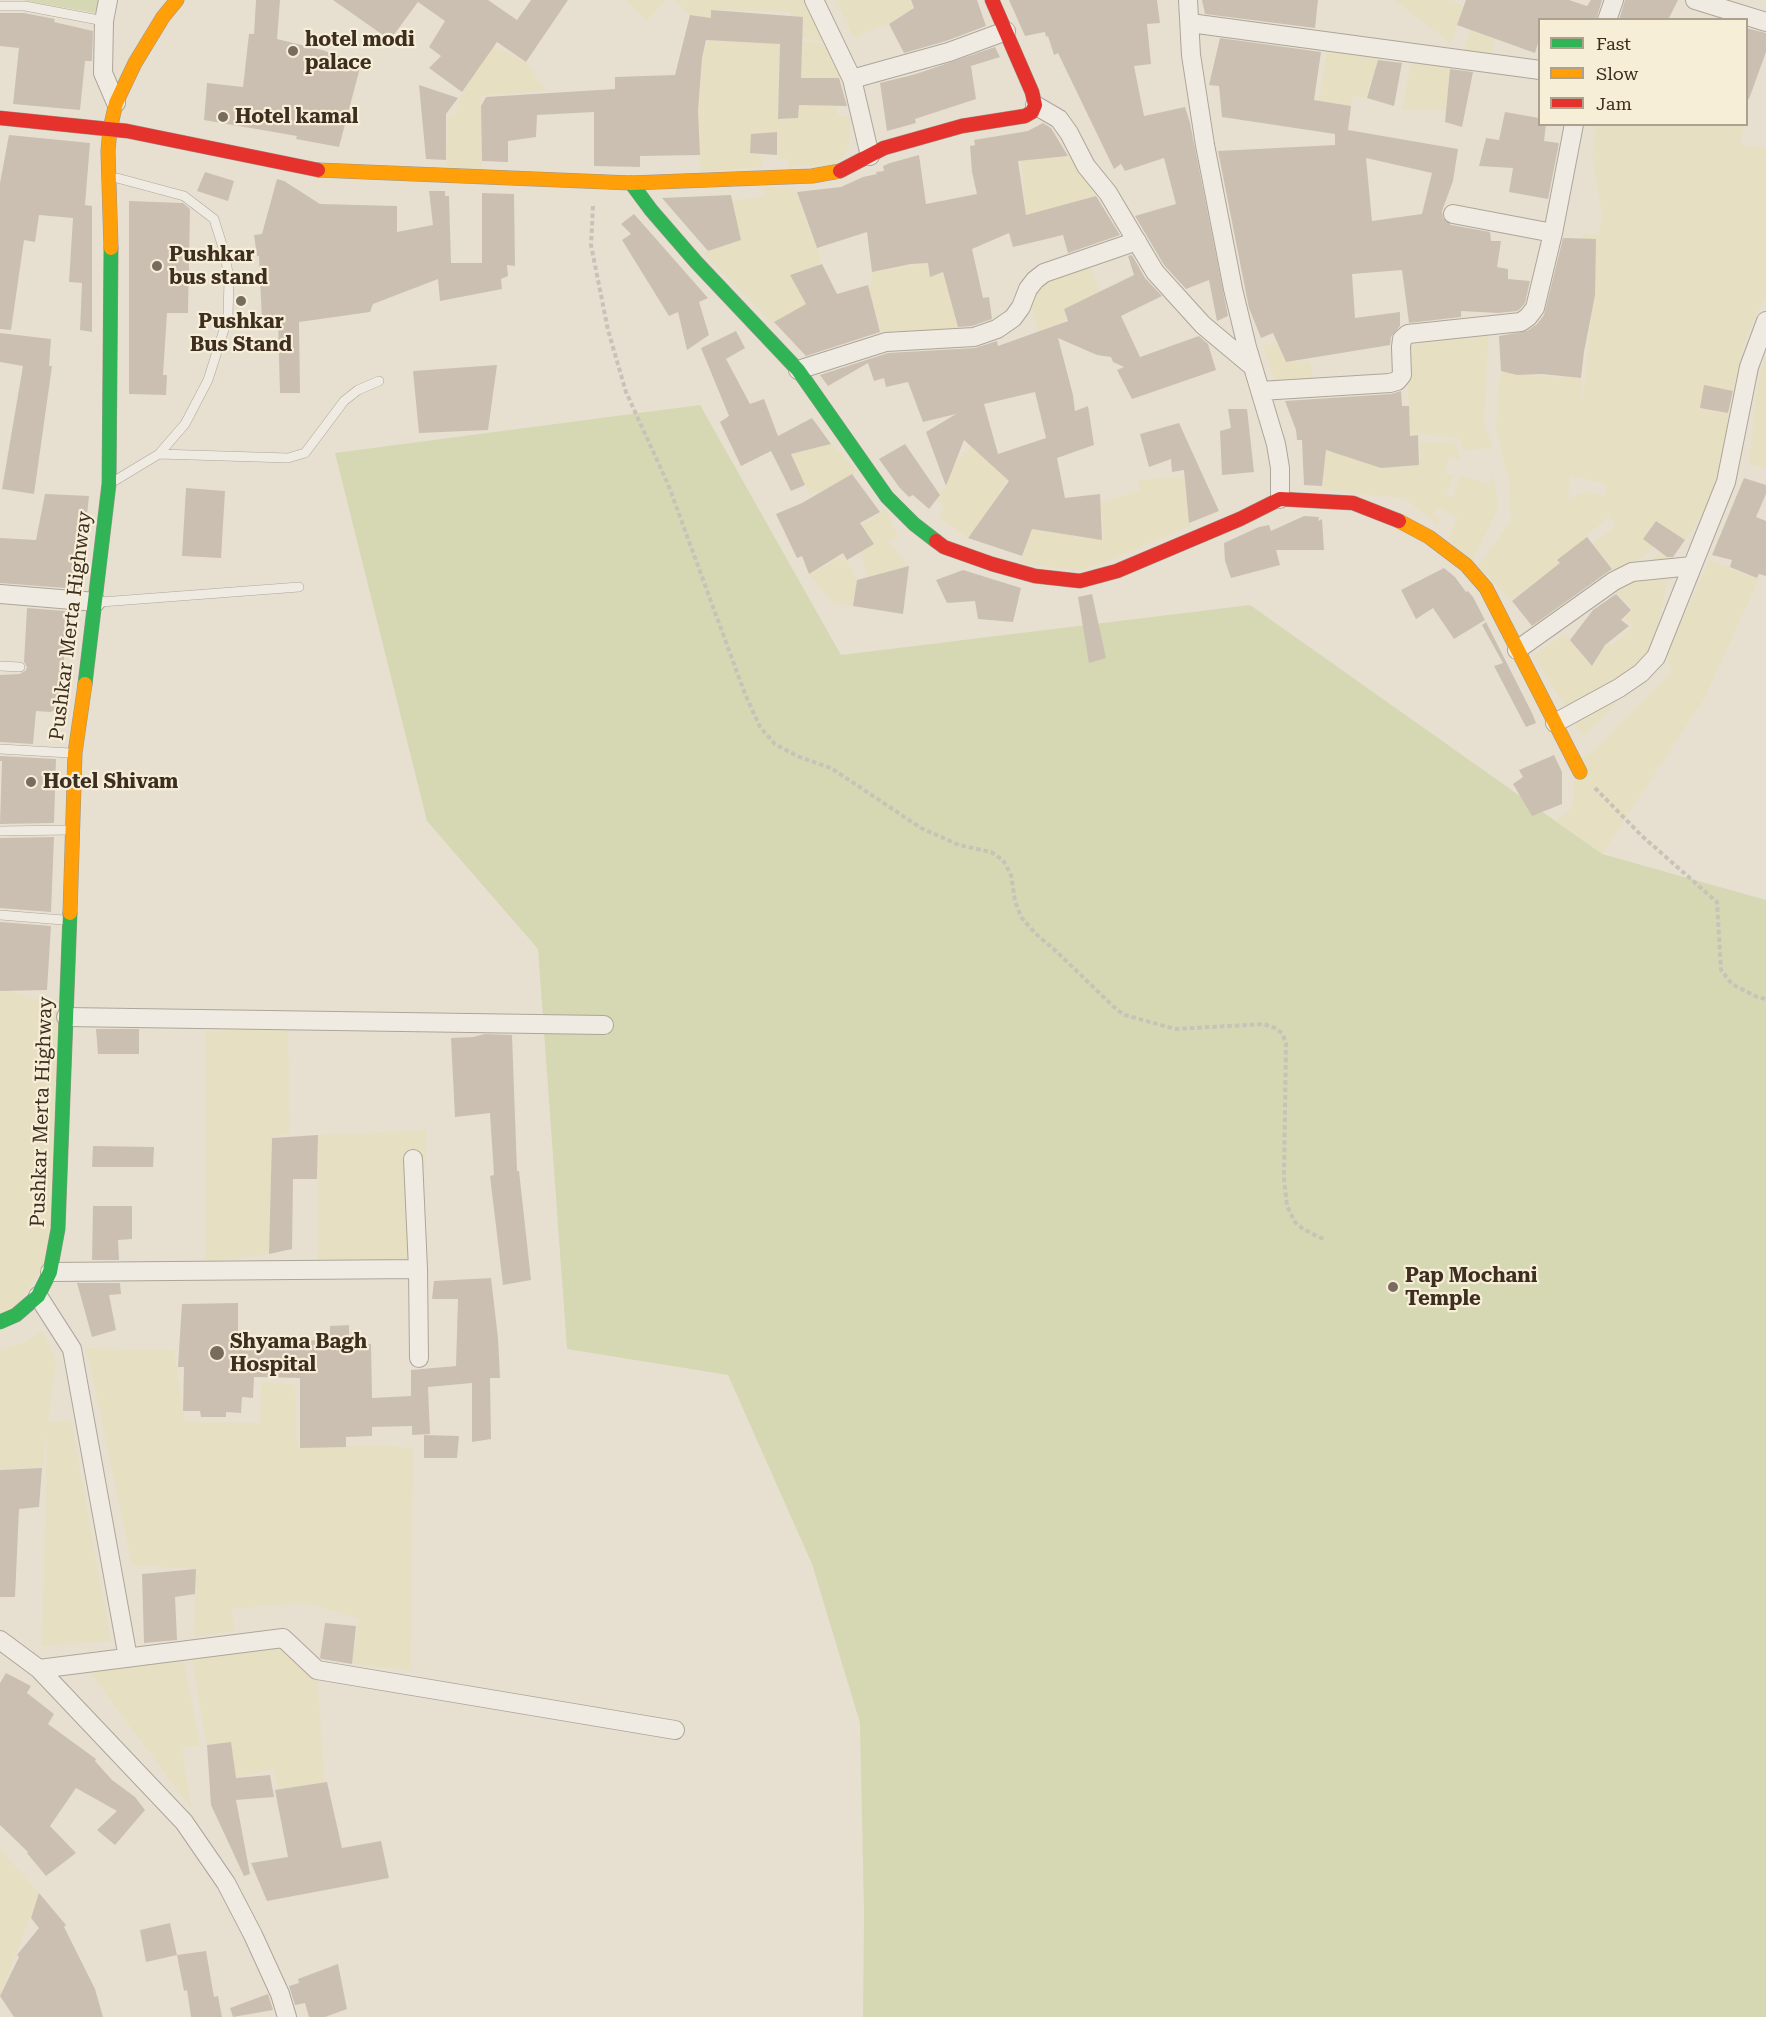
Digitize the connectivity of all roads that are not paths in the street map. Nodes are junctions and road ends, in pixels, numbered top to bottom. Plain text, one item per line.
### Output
1 (108, 0) edge
2 (177, 0) edge
3 (813, 0) edge
4 (992, 0) edge
5 (1188, 0) edge
6 (1614, 0) edge
7 (1695, 0) edge
8 (0, 6) edge
9 (1608, 18) edge
10 (104, 21) junction
11 (1766, 22) edge
12 (1190, 23) junction
13 (1006, 31) junction
14 (1538, 70) edge
15 (852, 79) junction
16 (116, 102) junction
17 (1035, 105) junction
18 (0, 118) edge
19 (1574, 126) edge
20 (110, 129) junction
21 (870, 156) junction
22 (110, 176) junction
23 (631, 183) junction
24 (1453, 214) dead end
25 (1553, 233) junction
26 (1137, 241) junction
27 (1766, 321) edge
28 (1254, 368) junction
29 (798, 370) junction
30 (379, 381) dead end
31 (1260, 391) junction
32 (159, 454) junction
33 (109, 484) junction
34 (1280, 499) junction
35 (1692, 566) junction
36 (299, 587) dead end
37 (0, 594) edge
38 (96, 603) junction
39 (1517, 650) junction
40 (0, 666) edge
41 (20, 667) dead end
42 (1555, 723) junction
43 (0, 749) edge
44 (75, 753) junction
45 (1580, 772) road end
46 (71, 830) junction
47 (0, 831) edge
48 (0, 915) edge
49 (68, 920) junction
50 (66, 1017) junction
51 (604, 1025) dead end
52 (413, 1159) dead end
53 (418, 1269) junction
54 (50, 1272) junction
55 (38, 1296) junction
56 (0, 1322) edge
57 (419, 1358) dead end
58 (0, 1641) edge
59 (128, 1658) junction
60 (39, 1669) junction
61 (675, 1730) dead end
62 (287, 2017) edge

1 - 10 street
2 - 16 main road, Pushkar Merta Highway
3 - 15 street
4 - 13 main road
5 - 12 street
6 - 9 street
7 - 11 street
8 - 10 lane
10 - 16 street
12 - 14 street
12 - 28 street
13 - 15 street
13 - 17 main road
15 - 21 street
16 - 20 main road, Pushkar Merta Highway
17 - 21 main road
17 - 26 street
18 - 20 main road
19 - 25 street
20 - 22 main road, Pushkar Merta Highway
20 - 23 main road
21 - 23 main road
22 - 32 lane
22 - 33 main road, Pushkar Merta Highway
23 - 29 main road
24 - 25 street
25 - 31 street
26 - 28 street
26 - 29 street
27 - 35 street
28 - 31 street
29 - 34 main road
30 - 32 lane
31 - 34 street
32 - 33 lane
33 - 38 main road, Pushkar Merta Highway
34 - 39 main road
35 - 39 street
35 - 42 street
36 - 38 lane
37 - 38 street
38 - 44 main road, Pushkar Merta Highway
39 - 42 main road
40 - 41 lane
42 - 45 main road
43 - 44 lane
44 - 46 main road, Pushkar Merta Highway
46 - 47 lane
46 - 49 main road, Pushkar Merta Highway
48 - 49 lane
49 - 50 main road, Pushkar Merta Highway
50 - 51 street
50 - 54 main road, Pushkar Merta Highway
52 - 53 street
53 - 54 street
53 - 57 street
54 - 55 main road, Pushkar Merta Highway
55 - 56 main road, Pushkar Merta Highway
55 - 59 street
58 - 60 street
59 - 60 street
59 - 61 street
60 - 62 street

